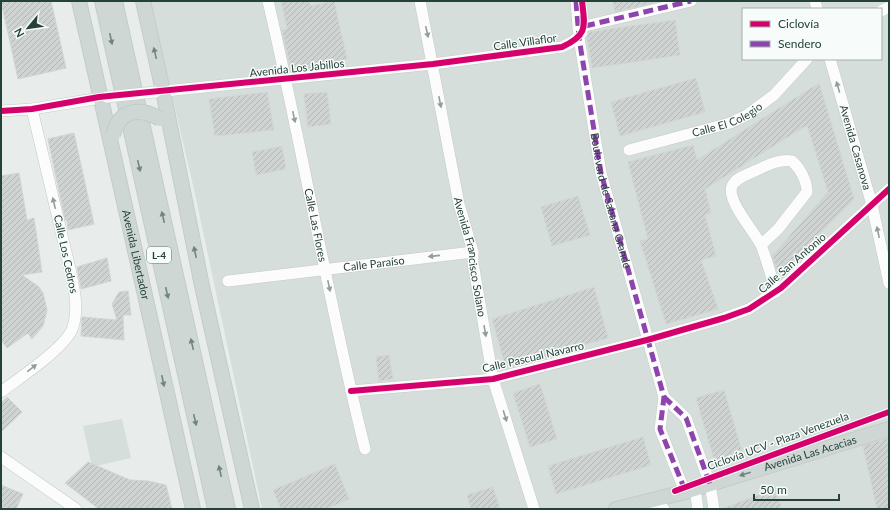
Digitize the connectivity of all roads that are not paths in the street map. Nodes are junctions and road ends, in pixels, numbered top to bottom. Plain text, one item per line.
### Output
1 (79, 1) edge
2 (102, 1) edge
3 (115, 1) edge
4 (143, 1) edge
5 (268, 1) edge
6 (420, 1) edge
7 (576, 1) edge
8 (582, 1) edge
9 (691, 1) edge
10 (585, 26) junction
11 (579, 38) junction
12 (806, 60) edge
13 (830, 60) edge
14 (433, 64) junction
15 (286, 79) junction
16 (159, 91) junction
17 (103, 97) junction
18 (32, 109) junction
19 (1, 111) edge
20 (170, 133) junction
21 (112, 142) junction
22 (629, 150) dead end
23 (889, 189) edge
24 (872, 205) junction
25 (761, 245) junction
26 (473, 252) junction
27 (325, 268) junction
28 (228, 281) dead end
29 (889, 283) edge
30 (776, 292) junction
31 (647, 340) junction
32 (494, 379) junction
33 (1, 392) edge
34 (351, 392) junction
35 (664, 397) junction
36 (889, 429) edge
37 (365, 449) dead end
38 (1, 457) edge
39 (710, 484) junction
40 (690, 490) junction
41 (650, 501) junction
42 (76, 509) edge
43 (193, 509) edge
44 (215, 509) edge
45 (228, 509) edge
46 (252, 509) edge
47 (534, 509) edge
48 (616, 509) edge
49 (664, 509) edge
50 (698, 509) edge
51 (714, 509) edge

1 - 17 main road, Avenida Libertador / L-4
2 -> 44 main road, Avenida Libertador / L-4
45 -> 3 main road, L-4
16 -> 4 main road
5 - 15 street, Calle Las Flores
6 -> 14 street, Avenida Francisco Solano
7 - 11 street, Boulevard de Sabana Grande
8 - 10 street
9 - 10 street
10 - 11 street
11 - 14 street, Calle Villaflor
11 - 31 street, Boulevard de Sabana Grande
12 - 22 street, Calle El Colegio
24 -> 13 street, Avenida Casanova
14 - 15 street, Avenida Los Jabillos
14 -> 26 street, Avenida Francisco Solano
15 - 16 street, Avenida Los Jabillos
15 -> 27 street, Calle Las Flores
16 - 17 street, Avenida Los Jabillos, bridge
16 - 20 main road
17 - 18 street
17 - 21 main road, Avenida Libertador / L-4
18 - 19 street
33 -> 18 street, Calle Los Cedros
20 - 21 main road, bridge
46 -> 20 main road
21 -> 43 main road, Avenida Libertador / L-4
23 - 24 street, Calle San Antonio
29 -> 24 street, Avenida Casanova
24 - 30 street, Calle San Antonio
25 - 25 street
25 - 30 street
26 -> 27 street, Calle Paraíso
26 -> 32 street, Avenida Francisco Solano
27 - 28 street, Calle Paraíso
27 -> 34 street, Calle Las Flores
30 - 31 street, Calle San Antonio
31 - 32 street, Calle Pascual Navarro
31 - 35 street, Boulevard de Sabana Grande
32 - 34 street, Calle Pascual Navarro
32 -> 47 street, Avenida Francisco Solano
34 - 37 street, Calle Las Flores
35 - 39 street, Boulevard de Sabana Grande
35 - 40 street, Boulevard de Sabana Grande
36 -> 39 main road, Avenida Las Acacias
38 - 42 street
39 - 40 main road, Avenida Las Acacias
39 - 51 street, Boulevard de Sabana Grande
40 - 41 main road, Avenida Las Acacias
40 - 50 street, Boulevard de Sabana Grande
41 - 48 main road, Avenida Las Acacias
41 - 49 street

